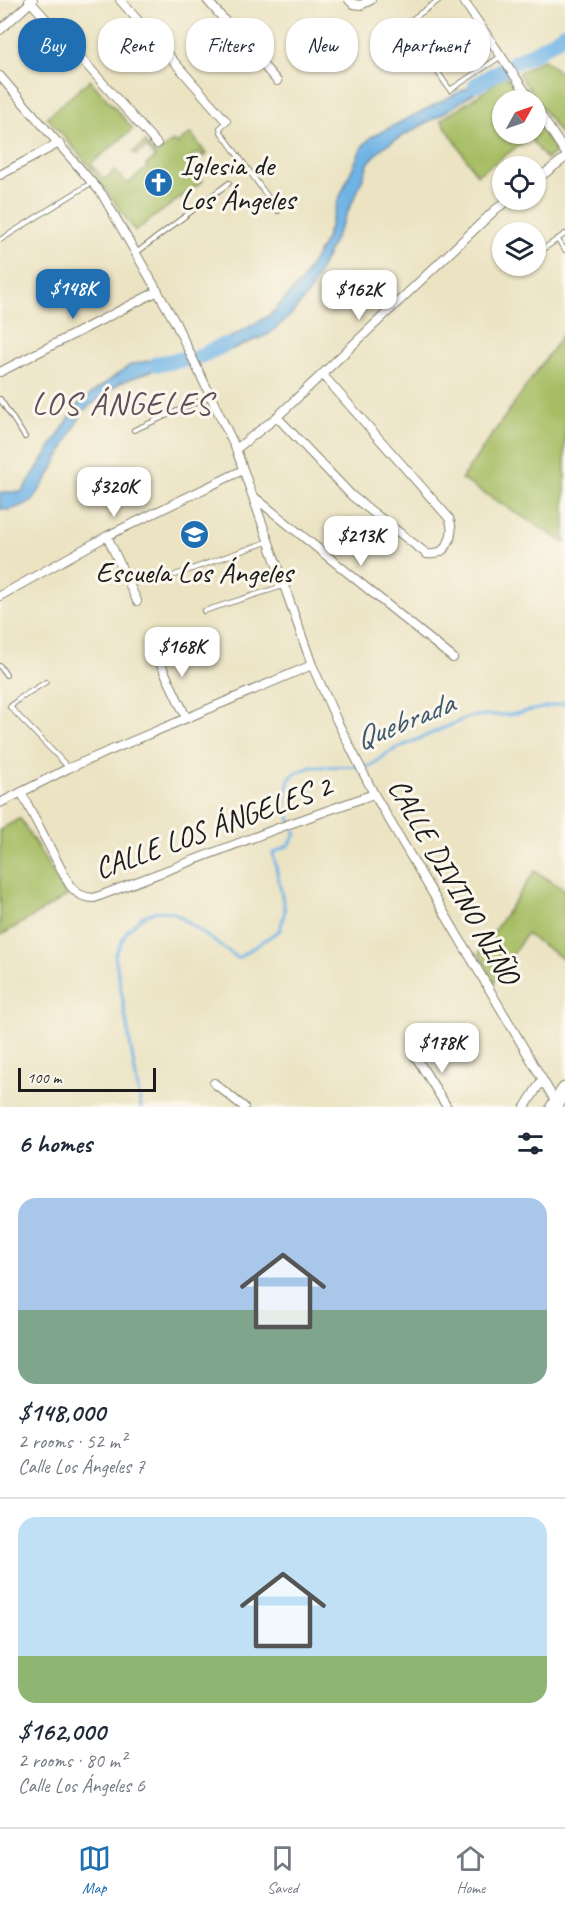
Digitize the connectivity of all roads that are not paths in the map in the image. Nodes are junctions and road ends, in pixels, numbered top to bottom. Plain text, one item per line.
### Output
1 (120, 0) edge
2 (207, 0) edge
3 (349, 0) edge
4 (371, 0) edge
5 (439, 0) edge
6 (462, 0) edge
7 (31, 1) edge
8 (414, 18) edge
9 (0, 30) edge
10 (501, 56) junction
11 (490, 63) edge
12 (438, 72) edge
13 (477, 72) edge
14 (0, 76) edge
15 (277, 81) dead end
16 (524, 90) edge
17 (226, 121) joint
18 (546, 123) edge
19 (59, 143) junction
20 (157, 144) dead end
21 (565, 152) edge
22 (565, 158) edge
23 (546, 172) edge
24 (0, 175) edge
25 (92, 183) junction
26 (229, 183) dead end
27 (495, 210) edge
28 (278, 211) dead end
29 (565, 234) edge
30 (557, 239) junction
31 (0, 240) edge
32 (546, 247) edge
33 (565, 250) edge
34 (136, 253) junction
35 (158, 291) junction
36 (0, 372) edge
37 (322, 374) junction
38 (211, 396) junction
39 (0, 399) edge
40 (277, 417) junction
41 (134, 430) dead end
42 (25, 437) dead end
43 (236, 449) junction
44 (243, 470) junction
45 (253, 496) junction
46 (107, 536) junction
47 (269, 542) junction
48 (175, 575) dead end
49 (285, 585) junction
50 (0, 596) edge
51 (137, 601) dead end
52 (204, 611) dead end
53 (154, 650) dead end
54 (453, 658) dead end
55 (312, 665) junction
56 (0, 666) edge
57 (6, 675) dead end
58 (46, 682) dead end
59 (186, 717) junction
60 (69, 768) junction
61 (21, 792) junction
62 (374, 794) junction
63 (0, 803) edge
64 (414, 1054) dead end
65 (542, 1080) junction
66 (214, 1083) dead end
67 (565, 1090) edge
68 (557, 1106) edge
69 (244, 1107) edge
70 (447, 1107) edge
71 (525, 1107) edge

1 - 17 street
2 - 15 street
3 - 4 street
5 - 8 lane
6 - 10 street
7 - 9 street
7 - 20 street
10 - 11 lane
10 - 16 street
12 - 13 lane
14 - 19 street, CALLE DIVINO NIÑO
17 - 28 lane
18 - 21 street
19 - 24 street
19 - 25 street, CALLE DIVINO NIÑO
22 - 23 street
25 - 31 lane
25 - 34 street, CALLE DIVINO NIÑO
26 - 34 lane
27 - 37 street
29 - 30 lane
30 - 32 lane
30 - 33 lane
34 - 35 street, CALLE DIVINO NIÑO
35 - 36 street
35 - 38 street, CALLE DIVINO NIÑO
37 - 40 street
37 - 40 street
38 - 41 lane
38 - 43 street, CALLE DIVINO NIÑO
39 - 42 lane
40 - 43 street
43 - 44 street, CALLE DIVINO NIÑO
44 - 45 street, CALLE DIVINO NIÑO
44 - 46 street
45 - 47 street, CALLE DIVINO NIÑO
45 - 54 street
46 - 50 street
46 - 51 street
47 - 48 lane
47 - 49 street, CALLE DIVINO NIÑO
49 - 52 lane
49 - 55 street, CALLE DIVINO NIÑO
53 - 59 street
55 - 59 street
55 - 62 street, CALLE DIVINO NIÑO
56 - 57 lane
58 - 60 lane
59 - 60 street
60 - 61 street
61 - 62 street, CALLE LOS ÁNGELES 2
61 - 63 street
62 - 65 street, CALLE DIVINO NIÑO
64 - 70 street
65 - 68 street, CALLE DIVINO NIÑO
65 - 71 street
66 - 69 street
67 - 68 highway

